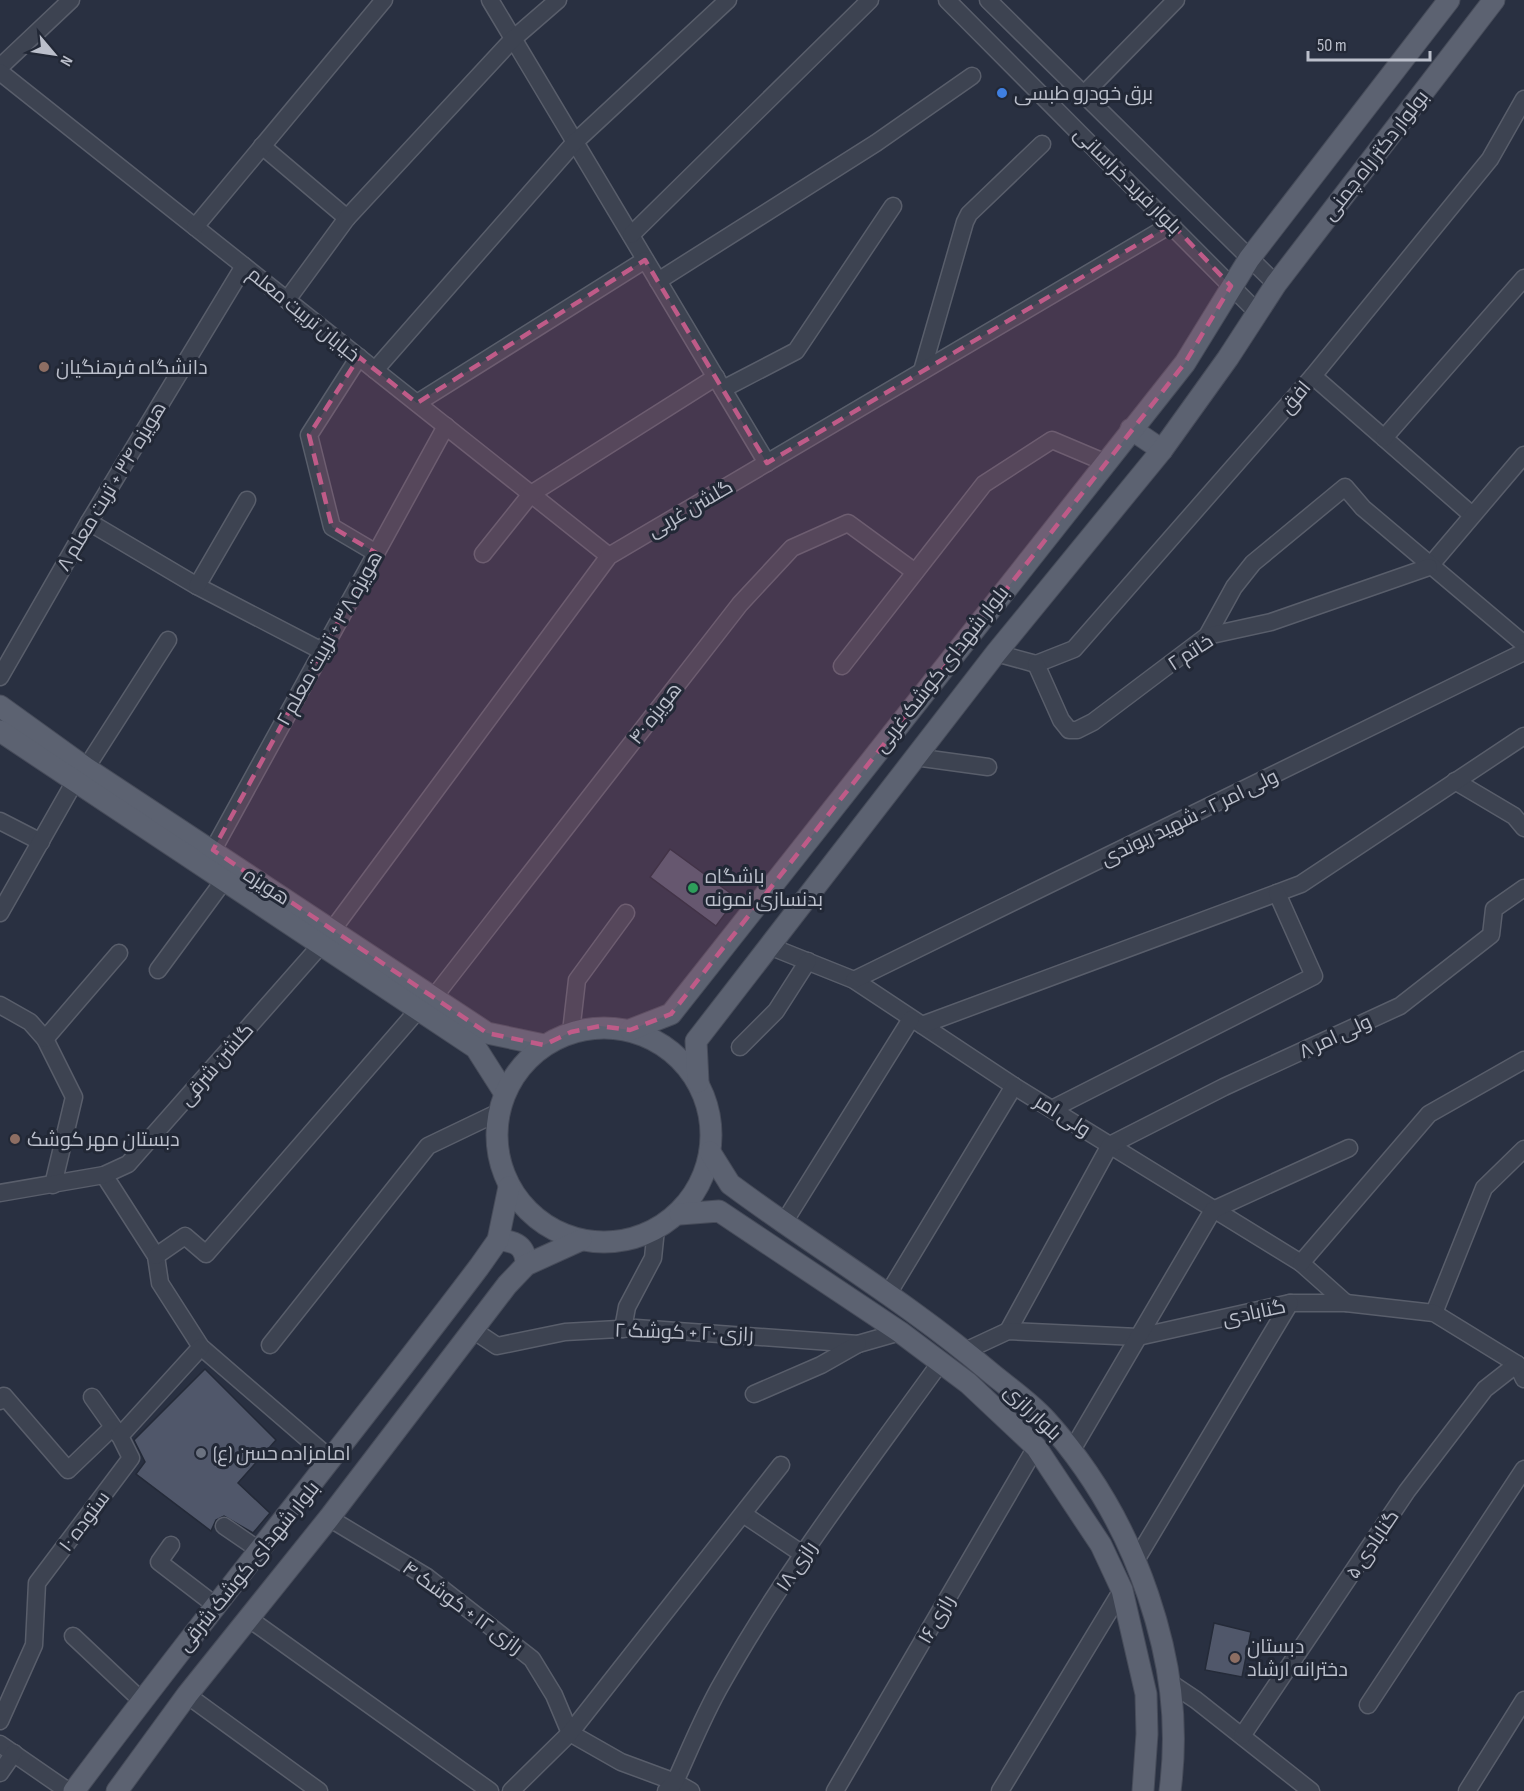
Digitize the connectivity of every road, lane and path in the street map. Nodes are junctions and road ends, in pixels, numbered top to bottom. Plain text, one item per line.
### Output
1 (71, 0) edge
2 (384, 0) edge
3 (490, 0) edge
4 (558, 0) edge
5 (728, 0) edge
6 (870, 0) edge
7 (947, 0) edge
8 (988, 0) edge
9 (1176, 0) edge
10 (1449, 0) edge
11 (1494, 0) edge
12 (513, 39) junction
13 (0, 67) edge
14 (0, 72) edge
15 (972, 76) dead end
16 (1083, 95) junction
17 (1524, 99) edge
18 (1124, 136) junction
19 (575, 142) junction
20 (1042, 144) dead end
21 (262, 146) junction
22 (1102, 155) junction
23 (893, 206) dead end
24 (347, 218) junction
25 (1172, 224) junction
26 (195, 227) junction
27 (631, 235) junction
28 (1249, 259) junction
29 (645, 260) junction
30 (244, 266) junction
31 (1524, 278) edge
32 (658, 281) junction
33 (1276, 284) junction
34 (1231, 286) junction
35 (287, 300) junction
36 (1257, 311) junction
37 (359, 357) junction
38 (375, 370) junction
39 (922, 371) junction
40 (1313, 376) junction
41 (719, 383) junction
42 (417, 403) junction
43 (446, 426) junction
44 (1131, 429) junction
45 (1384, 438) junction
46 (1161, 450) junction
47 (1524, 455) edge
48 (1104, 462) junction
49 (767, 463) junction
50 (531, 494) junction
51 (247, 500) dead end
52 (1472, 515) junction
53 (89, 522) junction
54 (376, 553) junction
55 (483, 554) dead end
56 (609, 556) junction
57 (1429, 567) junction
58 (915, 572) junction
59 (197, 586) junction
60 (1207, 636) junction
61 (168, 640) dead end
62 (1524, 644) edge
63 (322, 651) junction
64 (1524, 652) edge
65 (996, 653) junction
66 (1036, 664) junction
67 (842, 666) dead end
68 (0, 677) edge
69 (0, 706) edge
70 (0, 731) edge
71 (1524, 736) edge
72 (915, 757) junction
73 (988, 767) dead end
74 (81, 775) junction
75 (1455, 781) junction
76 (0, 821) edge
77 (1524, 828) edge
78 (41, 842) junction
79 (213, 850) junction
80 (225, 879) junction
81 (1524, 888) edge
82 (1277, 893) junction
83 (0, 913) edge
84 (626, 913) dead end
85 (333, 929) junction
86 (320, 946) junction
87 (769, 946) junction
88 (118, 953) dead end
89 (808, 961) junction
90 (158, 970) dead end
91 (854, 980) junction
92 (426, 1003) junction
93 (0, 1005) edge
94 (916, 1022) junction
95 (630, 1030) junction
96 (571, 1032) junction
97 (45, 1039) junction
98 (544, 1045) junction
99 (740, 1047) dead end
100 (1524, 1060) edge
101 (698, 1082) junction
102 (1014, 1086) junction
103 (502, 1102) junction
104 (1054, 1108) junction
105 (1110, 1145) junction
106 (1349, 1148) dead end
107 (1524, 1149) edge
108 (710, 1152) junction
109 (104, 1174) junction
110 (53, 1185) junction
111 (509, 1187) junction
112 (0, 1193) edge
113 (1213, 1210) junction
114 (680, 1214) junction
115 (783, 1224) junction
116 (656, 1229) junction
117 (498, 1239) junction
118 (581, 1240) junction
119 (156, 1256) junction
120 (1301, 1263) junction
121 (525, 1265) junction
122 (888, 1294) junction
123 (1346, 1303) junction
124 (1290, 1304) junction
125 (1434, 1313) junction
126 (623, 1329) junction
127 (473, 1330) junction
128 (1008, 1331) junction
129 (900, 1332) junction
130 (1138, 1337) junction
131 (858, 1344) junction
132 (270, 1345) dead end
133 (201, 1347) junction
134 (965, 1351) junction
135 (940, 1363) junction
136 (1520, 1372) edge
137 (754, 1394) dead end
138 (92, 1397) dead end
139 (0, 1401) edge
140 (117, 1432) junction
141 (1036, 1447) junction
142 (1072, 1450) junction
143 (332, 1460) junction
144 (781, 1465) dead end
145 (1524, 1469) edge
146 (742, 1514) junction
147 (329, 1518) junction
148 (224, 1526) dead end
149 (171, 1545) dead end
150 (259, 1550) junction
151 (804, 1555) junction
152 (1136, 1560) junction
153 (1122, 1590) junction
154 (215, 1605) junction
155 (248, 1618) junction
156 (73, 1636) dead end
157 (1172, 1684) junction
158 (187, 1695) junction
159 (142, 1701) junction
160 (1522, 1702) edge
161 (1368, 1705) dead end
162 (0, 1721) edge
163 (570, 1733) junction
164 (1242, 1736) junction
165 (7, 1748) edge
166 (0, 1773) edge
167 (670, 1786) edge
168 (68, 1791) edge
169 (74, 1791) edge
170 (117, 1791) edge
171 (319, 1791) edge
172 (490, 1791) edge
173 (511, 1791) edge
174 (691, 1791) edge
175 (836, 1791) edge
176 (1000, 1791) edge
177 (1143, 1791) edge
178 (1170, 1791) edge
179 (1311, 1791) edge
180 (1467, 1791) edge

1 - 13 street
2 - 21 street
3 - 12 street
4 - 12 street
5 - 19 street
6 - 27 street
7 - 22 street, بلوار فرید خراسانی
8 - 16 street, بلوار فرید خراسانی
9 - 16 street
10 - 28 main road, بولوار دکتر راه چمنی
11 - 33 main road, بولوار دکتر راه چمنی
12 - 19 street
12 - 24 street
14 - 26 street, خیایان تربیت معلم
15 - 32 street
16 - 18 street, بلوار فرید خراسانی
17 - 40 street, افق
18 - 22 street
18 - 28 street, بلوار فرید خراسانی
19 - 27 street
19 - 38 street
20 - 39 street
21 - 24 street
21 - 26 street
22 - 25 street, بلوار فرید خراسانی
23 - 41 street
24 - 35 street
25 - 34 street, بلوار فرید خراسانی
25 - 39 street, گلشن غربی
26 - 30 street, خیایان تربیت معلم
27 - 29 street
28 - 33 street, بلوار فرید خراسانی
28 - 34 main road, بولوار دکتر راه چمنی
29 - 32 street
29 - 42 street
30 - 35 street, خیایان تربیت معلم
30 - 53 street, هویزه ۳۴ + تربت معلم ۸
31 - 45 street
32 - 41 street
33 - 36 main road, بولوار دکتر راه چمنی
34 - 36 street, بلوار فرید خراسانی
34 - 44 main road, بلوار شهدای کوشک غربی
35 - 37 street, خیایان تربیت معلم
36 - 46 main road, بلوار شهدای کوشک غربی
37 - 38 street, خیایان تربیت معلم
37 - 54 street
38 - 42 street, خیایان تربیت معلم
39 - 49 street, گلشن غربی
40 - 45 street
40 - 66 street, افق
41 - 49 street
41 - 50 street
42 - 43 street, خیایان تربیت معلم
43 - 50 street, خیایان تربیت معلم
43 - 54 street, هویزه ۳۸ + تربیت معلم ۲
44 - 46 main road
44 - 48 main road, بلوار شهدای کوشک غربی
45 - 52 street
46 - 65 main road, بلوار شهدای کوشک غربی
47 - 52 street
48 - 58 street
48 - 95 main road, بلوار شهدای کوشک غربی
49 - 56 street, گلشن غربی
50 - 55 street
50 - 56 street, خیایان تربیت معلم
51 - 59 street
52 - 57 street
53 - 59 street
53 - 68 street, هویزه ۳۴ + تربت معلم ۸
54 - 63 street, هویزه ۳۸ + تربیت معلم ۲
56 - 85 street, گلشن غربی
57 - 60 street, خاتم ۲
57 - 60 street
57 - 62 street
58 - 67 street
58 - 92 street, هویزه ۴۰
59 - 63 street
60 - 66 street, خاتم ۲
61 - 74 street
63 - 79 street, هویزه ۳۸ + تربیت معلم ۲
64 - 91 street, ولی امر ۲ - شهید ریوندی
65 - 66 street
65 - 72 main road, بلوار شهدای کوشک غربی
69 - 74 main road, هویزه
70 - 74 main road, هویزه
71 - 75 street
72 - 73 street
72 - 87 main road, بلوار شهدای کوشک غربی
74 - 78 street
74 - 79 main road, هویزه
74 - 80 main road, هویزه
75 - 77 street
75 - 82 street
76 - 78 street
78 - 83 street
79 - 85 main road, هویزه
80 - 86 main road, هویزه
80 - 90 street
81 - 105 street, ولی امر ۸
82 - 94 street
82 - 104 street
84 - 96 street
85 - 92 main road, هویزه
86 - 92 main road, هویزه
86 - 109 street, گلشن شرقی
87 - 89 street, ولی امر
87 - 101 main road, بلوار شهدای کوشک غربی
88 - 97 street
89 - 91 street, ولی امر
89 - 99 street
91 - 94 street, ولی امر
92 - 98 main road, هویزه
92 - 103 main road, هویزه
92 - 119 street
93 - 97 street
94 - 102 street, ولی امر
94 - 115 street
95 - 96 main road
95 - 101 main road
96 - 98 main road
97 - 110 street
98 - 103 main road
100 - 120 street
101 - 108 main road
102 - 104 street, ولی امر
102 - 122 street
103 - 111 main road
103 - 132 street
104 - 105 street, ولی امر
105 - 113 street, ولی امر
105 - 128 street
106 - 113 street
107 - 125 street
108 - 114 main road
108 - 115 main road, بلوار رازی
109 - 110 street, گلشن شرقی
109 - 119 street
110 - 112 street, گلشن شرقی
111 - 117 main road, بلوار شهدای کوشک شرقی
111 - 118 main road
113 - 120 street, ولی امر
113 - 130 street
114 - 116 main road
114 - 129 main road, بلوار رازی
115 - 122 main road, بلوار رازی
116 - 118 main road
116 - 126 street
117 - 121 main road
117 - 143 main road, بلوار شهدای کوشک شرقی
118 - 121 main road, بلوار شهدای کوشک شرقی
119 - 133 street
120 - 123 street, ولی امر
121 - 127 main road, بلوار شهدای کوشک شرقی
122 - 134 main road, بلوار رازی
123 - 124 street, گنابادی
123 - 125 street, گنابادی
124 - 130 street, گنابادی
124 - 152 street
125 - 136 street, گنابادی
126 - 127 street, رازی ۲۰ + کوشک ۲
126 - 131 street, رازی ۲۰ + کوشک ۲
127 - 147 main road, بلوار شهدای کوشک شرقی
128 - 130 street, گنابادی
128 - 134 street, گنابادی
129 - 131 street, رازی ۲۰ + کوشک ۲
129 - 135 main road, بلوار رازی
130 - 142 street
131 - 137 street
133 - 140 street
133 - 143 street
134 - 142 main road, بلوار رازی
135 - 141 main road, بلوار رازی
135 - 151 street, رازی ۱۸
136 - 164 street, گنابادی ۵
138 - 140 street
139 - 140 street
140 - 162 street, ستوده ۱۰
141 - 153 main road, بلوار رازی
141 - 175 street, رازی ۱۶
142 - 152 main road, بلوار رازی
143 - 150 main road, بلوار شهدای کوشک شرقی
144 - 146 street
145 - 161 street
146 - 151 street
146 - 163 street
147 - 155 main road, بلوار شهدای کوشک شرقی
147 - 163 street, رازی ۱۲ + کوشک ۴
148 - 150 street
149 - 154 street
150 - 154 main road, بلوار شهدای کوشک شرقی
151 - 167 street, رازی ۱۸
152 - 157 main road, بلوار رازی
153 - 176 street
153 - 177 main road, بلوار رازی
154 - 159 main road, بلوار شهدای کوشک شرقی
155 - 158 main road, بلوار شهدای کوشک شرقی
155 - 172 street
156 - 159 street
157 - 164 street
157 - 178 main road, بلوار رازی
158 - 170 main road, بلوار شهدای کوشک شرقی
158 - 171 street
159 - 169 main road, بلوار شهدای کوشک شرقی
160 - 180 street
163 - 167 street
163 - 173 street
164 - 179 street
165 - 166 street
165 - 168 street
167 - 174 street

